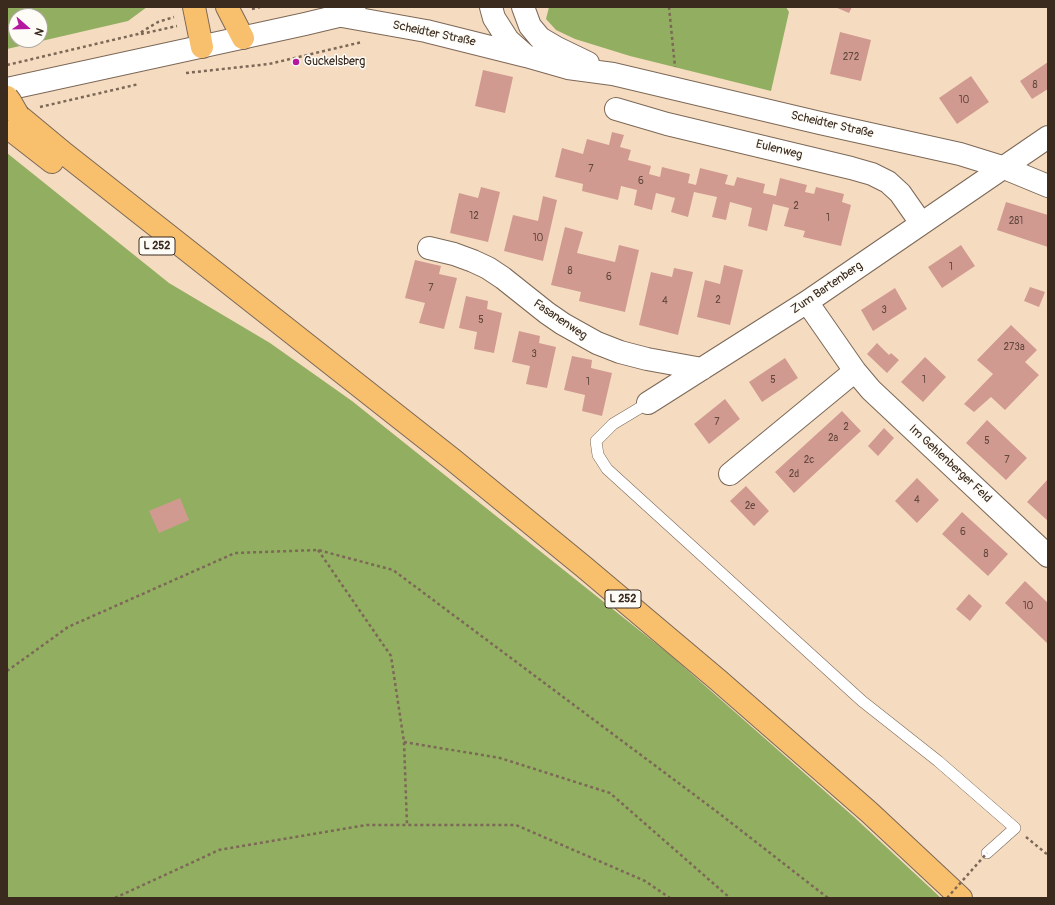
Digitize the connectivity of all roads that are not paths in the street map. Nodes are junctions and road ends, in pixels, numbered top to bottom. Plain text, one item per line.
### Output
1 (227, 7) edge
2 (376, 7) edge
3 (491, 7) edge
4 (523, 7) edge
5 (194, 9) edge
6 (342, 16) junction
7 (243, 38) junction
8 (202, 47) junction
9 (526, 56) junction
10 (613, 74) junction
11 (7, 89) edge
12 (616, 109) dead end
13 (15, 111) edge
14 (1048, 137) edge
15 (7, 139) edge
16 (54, 158) junction
17 (1002, 167) junction
18 (1048, 186) edge
19 (921, 223) junction
20 (429, 248) dead end
21 (807, 302) junction
22 (702, 369) junction
23 (855, 372) junction
24 (648, 403) joint
25 (730, 474) dead end
26 (1048, 556) edge
27 (987, 853) road end
28 (961, 898) edge

1 - 7 highway
2 - 6 street
3 - 9 street, Scheidter Straße
4 - 10 street, Scheidter Straße
5 - 8 highway
6 - 7 street
6 - 9 street, Scheidter Straße
7 - 8 street
8 - 11 street
9 - 10 street, Scheidter Straße
10 - 17 street, Scheidter Straße
12 - 19 street, Eulenweg
13 - 16 highway, L 252
14 - 17 street, Zum Bartenberg
15 - 16 highway
16 - 28 highway, L 252
17 - 18 street, Scheidter Straße
17 - 19 street, Zum Bartenberg
19 - 21 street, Zum Bartenberg
20 - 22 street, Fasanenweg
21 - 22 street, Zum Bartenberg
21 - 23 street, Im Gehlenberger Feld
22 - 24 street, Zum Bartenberg
23 - 25 street
23 - 26 street, Im Gehlenberger Feld
24 - 27 lane

